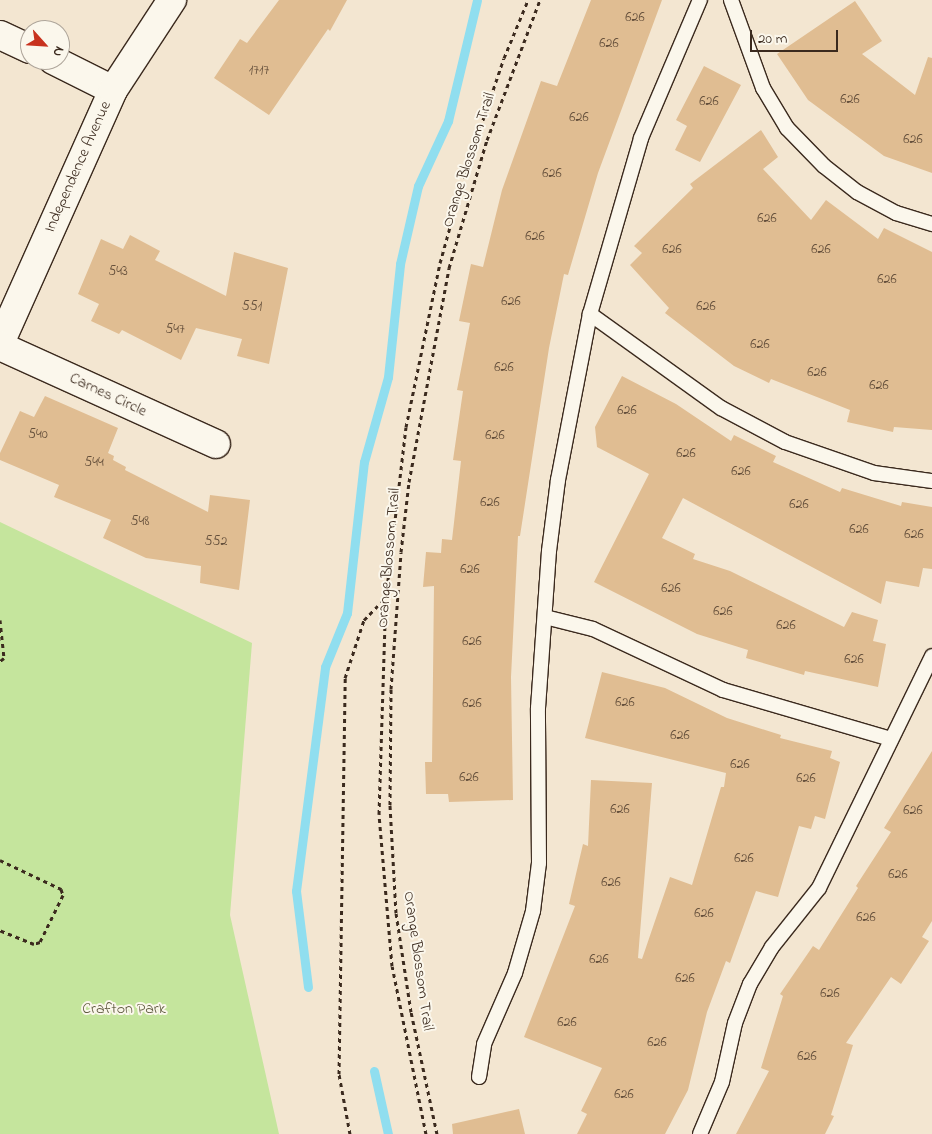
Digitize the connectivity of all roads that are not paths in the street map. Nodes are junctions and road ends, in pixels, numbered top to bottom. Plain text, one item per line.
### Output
1 (172, 0) edge
2 (700, 0) edge
3 (731, 0) edge
4 (0, 35) edge
5 (20, 44) edge
6 (70, 68) edge
7 (113, 90) junction
8 (932, 224) edge
9 (590, 314) junction
10 (0, 344) edge
11 (216, 444) dead end
12 (932, 481) edge
13 (545, 617) junction
14 (932, 656) edge
15 (891, 738) junction
16 (479, 1077) dead end
17 (700, 1134) edge

1 - 7 street, Independence Avenue
2 - 9 lane
3 - 8 lane
4 - 5 street
6 - 7 street
7 - 10 street, Independence Avenue
9 - 12 lane
9 - 13 lane
10 - 11 street, Carnes Circle
13 - 15 lane
13 - 16 lane
14 - 15 lane
15 - 17 lane

